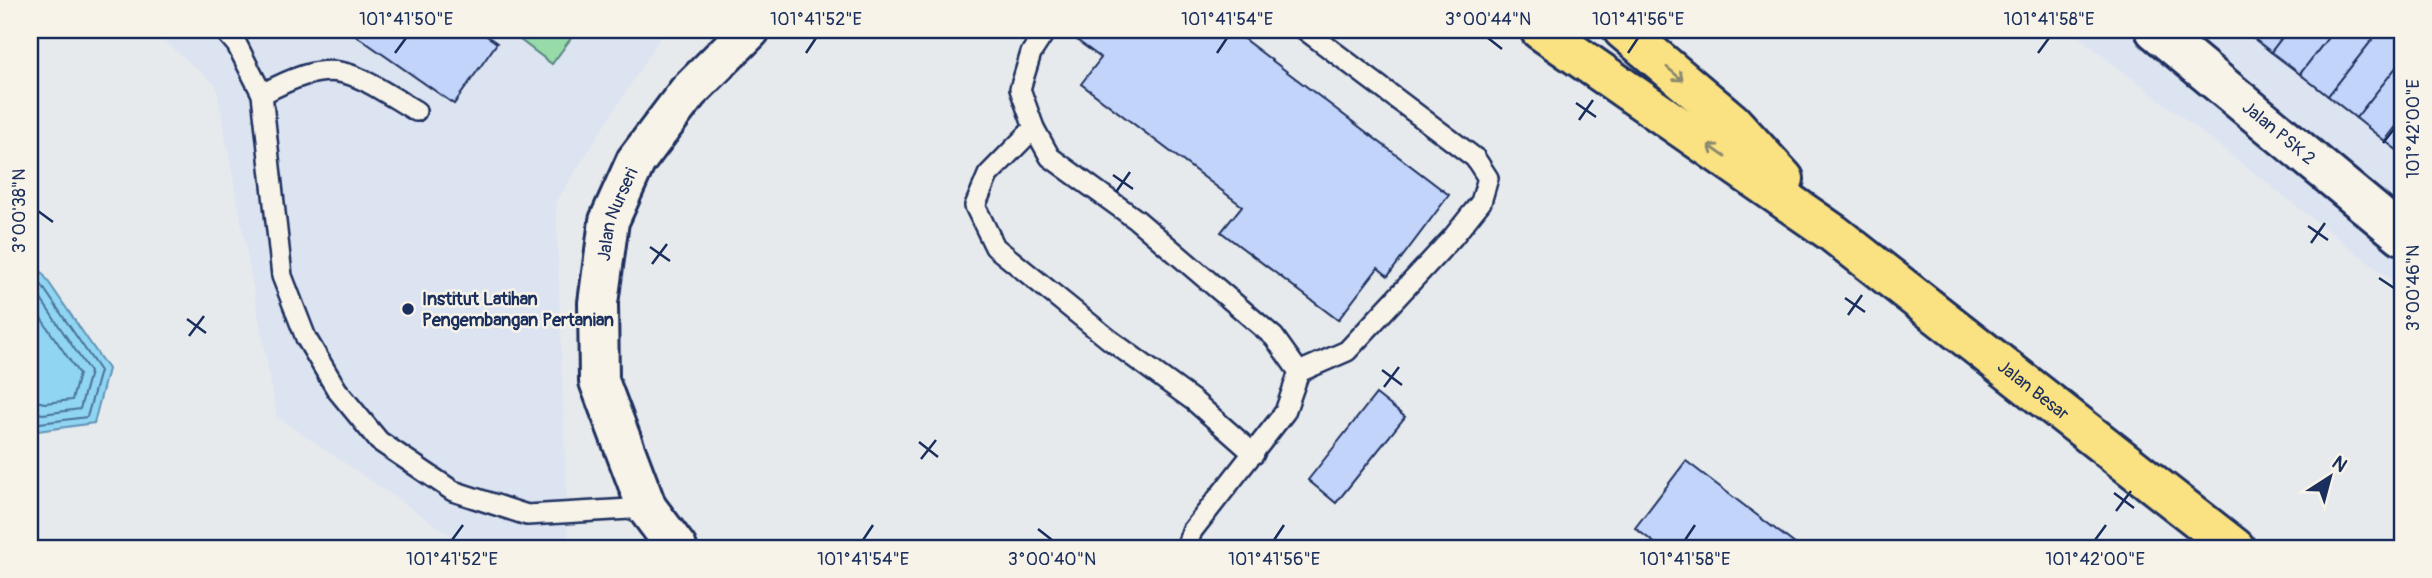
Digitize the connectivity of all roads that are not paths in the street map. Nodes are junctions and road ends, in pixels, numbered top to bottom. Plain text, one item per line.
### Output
1 (225, 30) edge
2 (750, 30) edge
3 (1046, 30) edge
4 (1305, 30) edge
5 (1540, 30) edge
6 (1623, 30) edge
7 (2166, 33) edge
8 (262, 94) junction
9 (416, 111) dead end
10 (1034, 128) junction
11 (1833, 233) junction
12 (2402, 235) edge
13 (1299, 372) junction
14 (1254, 454) junction
15 (647, 508) junction
16 (677, 548) edge
17 (1186, 548) edge
18 (2235, 548) edge

1 - 8 lane
2 - 15 street, Jalan Nurseri
3 - 10 lane
4 - 13 lane
11 -> 5 main road, Jalan Besar
6 -> 11 main road, Jalan Besar
7 - 12 street, Jalan PSK 2
8 - 9 lane
8 - 15 lane
10 - 13 lane
10 - 14 lane
11 - 18 main road, Jalan Besar
13 - 14 lane
14 - 17 lane
15 - 16 street, Jalan Nurseri

